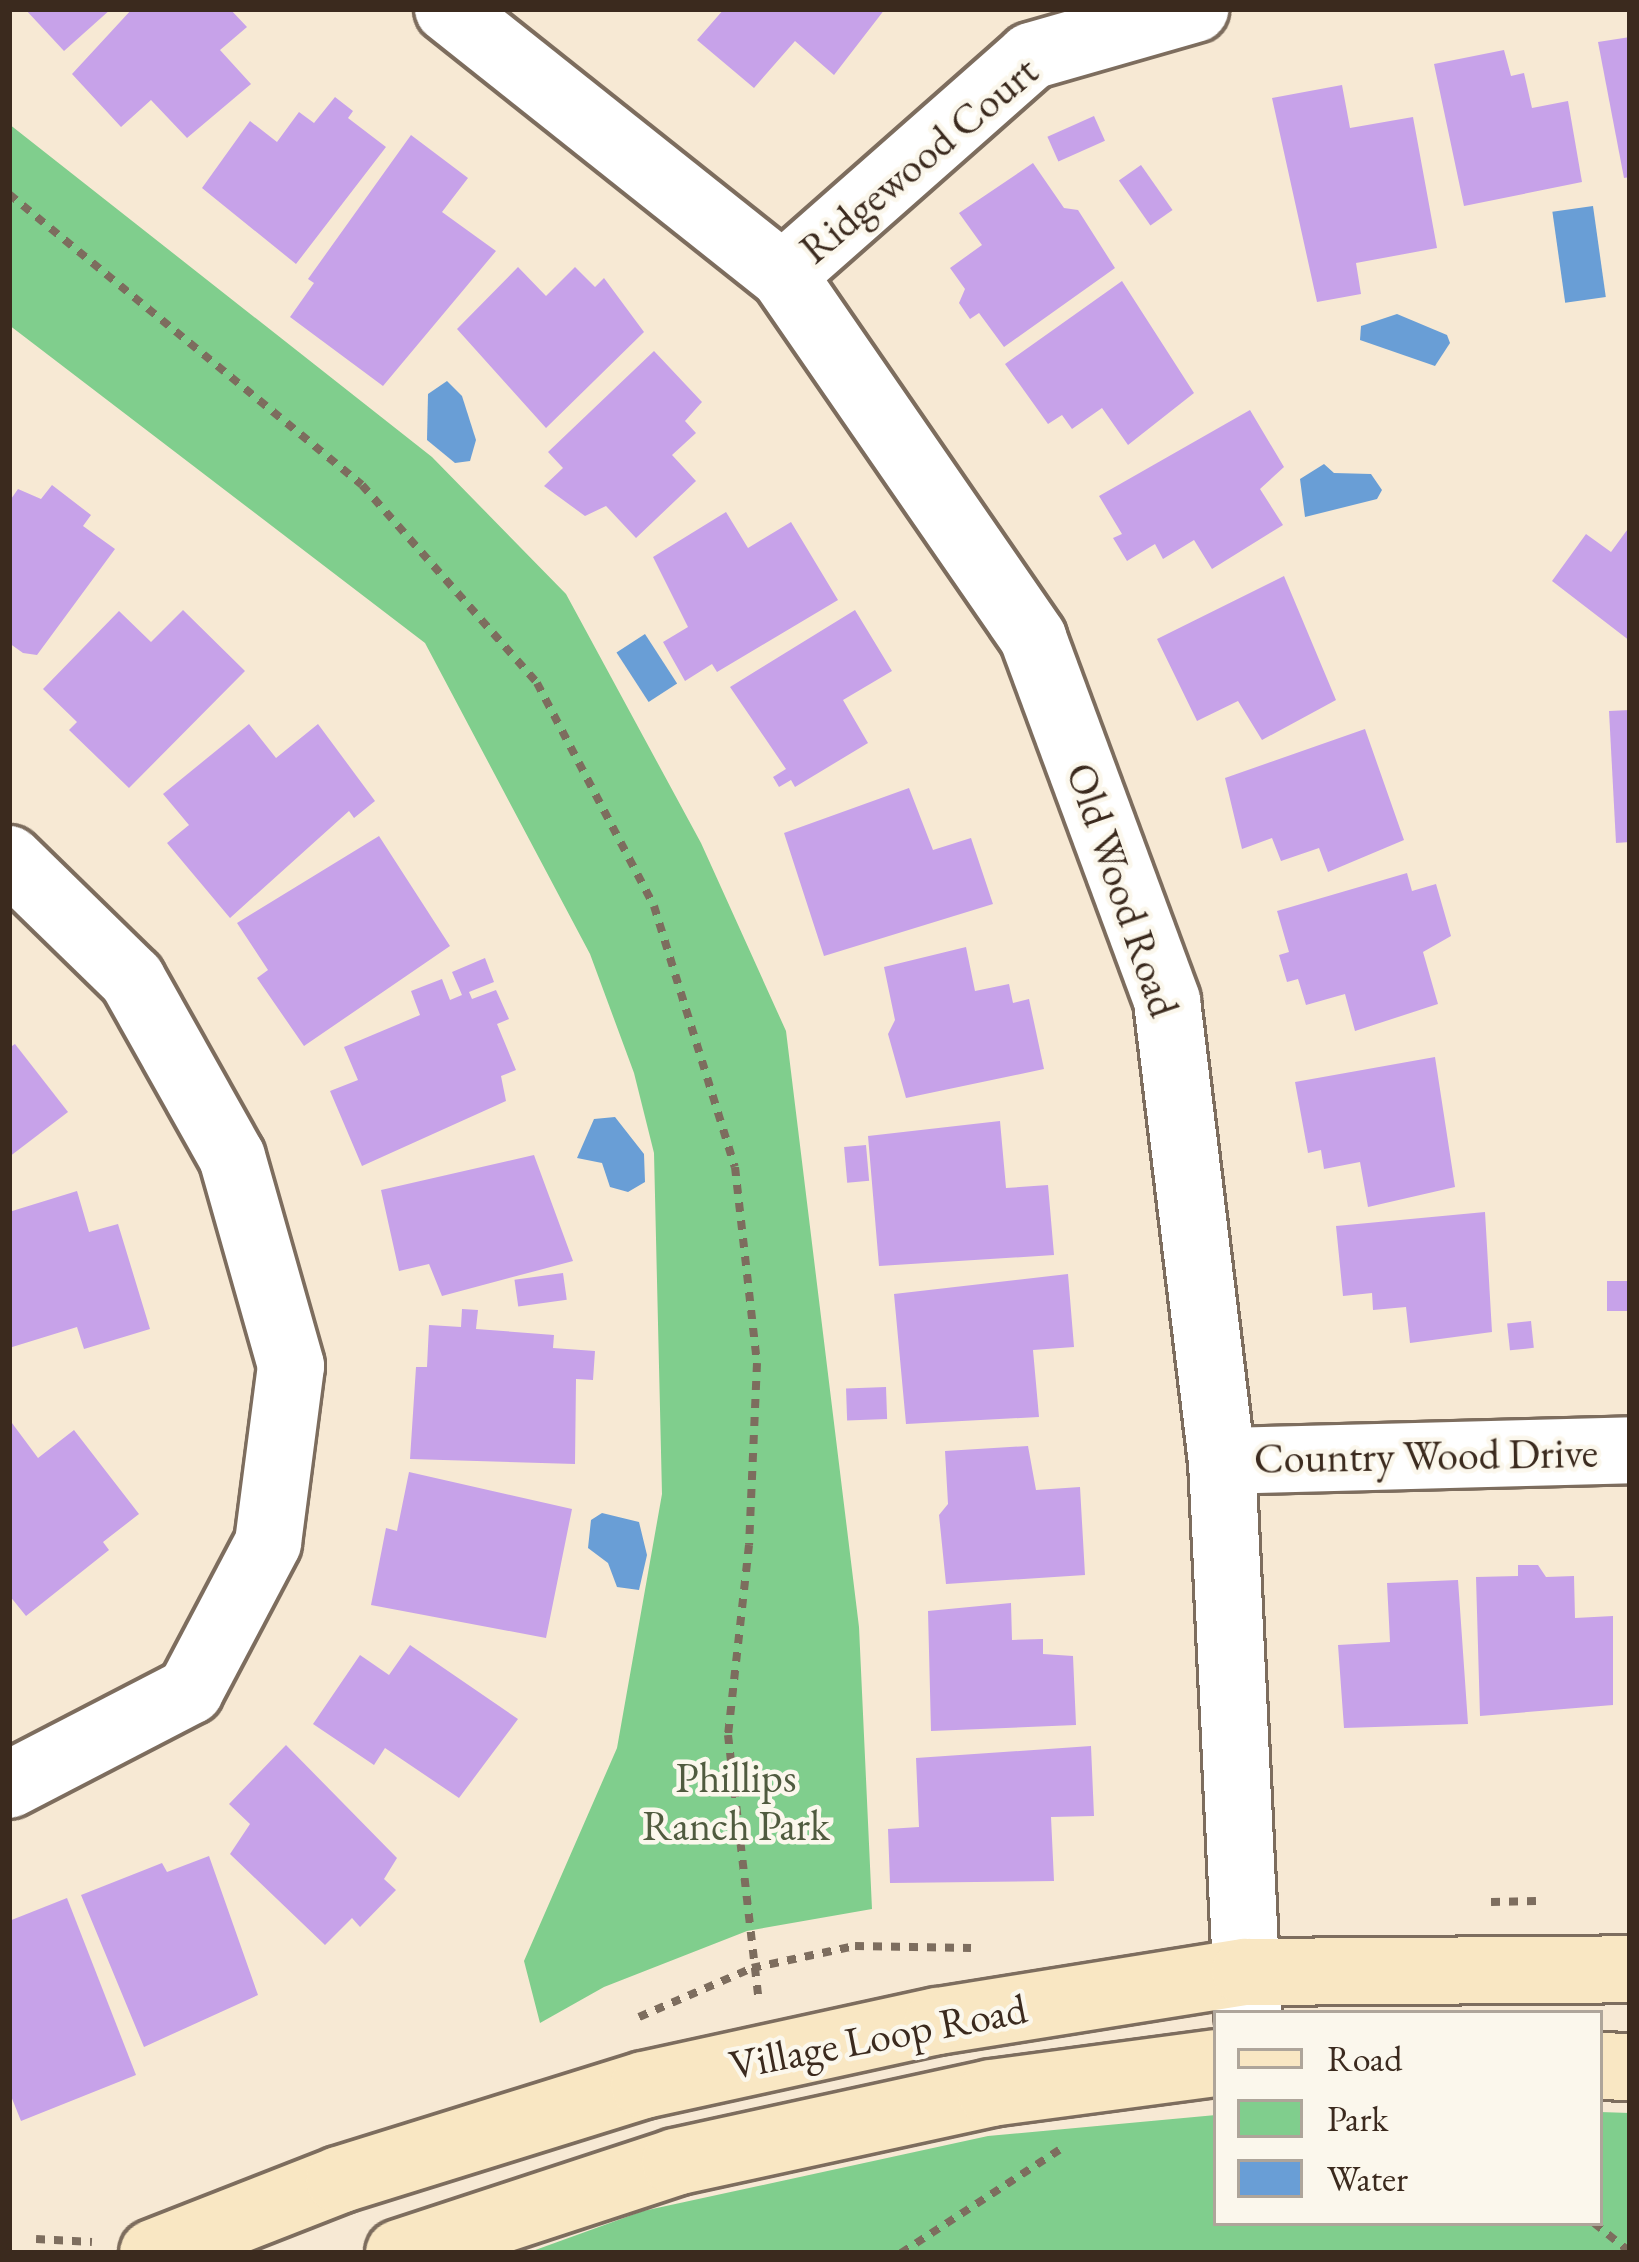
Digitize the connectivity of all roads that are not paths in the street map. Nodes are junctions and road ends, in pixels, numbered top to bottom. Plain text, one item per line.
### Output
1 (448, 9) edge
2 (1195, 9) edge
3 (783, 275) junction
4 (9, 860) edge
5 (1630, 1450) edge
6 (1222, 1461) junction
7 (9, 1785) edge
8 (1630, 1969) edge
9 (1246, 1992) edge
10 (1213, 2063) edge
11 (154, 2253) edge
12 (399, 2253) edge

1 - 3 street, Old Wood Road
2 - 3 street, Ridgewood Court
3 - 6 street, Old Wood Road
4 - 7 street
5 - 6 street, Country Wood Drive
6 - 9 street, Old Wood Road
8 - 9 main road, Village Loop Road
9 - 11 main road, Village Loop Road
10 - 12 main road, Village Loop Road

